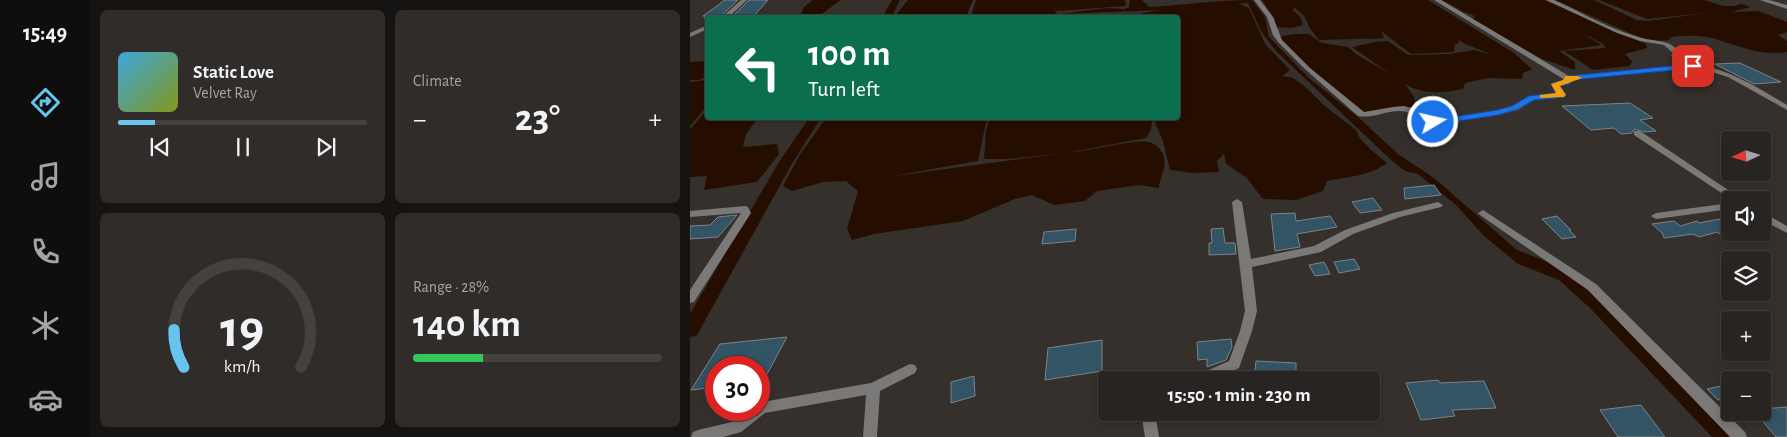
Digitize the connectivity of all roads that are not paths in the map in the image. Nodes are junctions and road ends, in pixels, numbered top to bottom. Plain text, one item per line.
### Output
1 (744, 0) edge
2 (1257, 0) edge
3 (1437, 0) edge
4 (1550, 0) edge
5 (1763, 0) edge
6 (1787, 8) edge
7 (727, 15) edge
8 (705, 28) edge
9 (690, 35) edge
10 (1693, 66) junction
11 (1568, 78) junction
12 (1787, 108) edge
13 (1637, 133) dead end
14 (1724, 191) edge
15 (1237, 202) dead end
16 (1438, 205) dead end
17 (1721, 207) edge
18 (1483, 213) dead end
19 (690, 214) edge
20 (1656, 216) dead end
21 (1771, 220) edge
22 (1787, 230) edge
23 (1246, 264) junction
24 (690, 300) edge
25 (910, 370) dead end
26 (1219, 371) edge
27 (873, 388) junction
28 (1149, 421) edge
29 (698, 437) edge
30 (870, 437) edge
31 (1152, 437) edge
32 (1740, 437) edge

1 - 7 street
2 - 11 street
3 - 11 street
4 - 10 street
5 - 6 street
8 - 9 street
10 - 11 street
10 - 12 street
13 - 14 street
15 - 23 street
16 - 23 street
17 - 20 street
18 - 32 street
19 - 24 street
21 - 22 street
23 - 26 street
25 - 27 street
27 - 29 street
27 - 30 street
28 - 31 street

